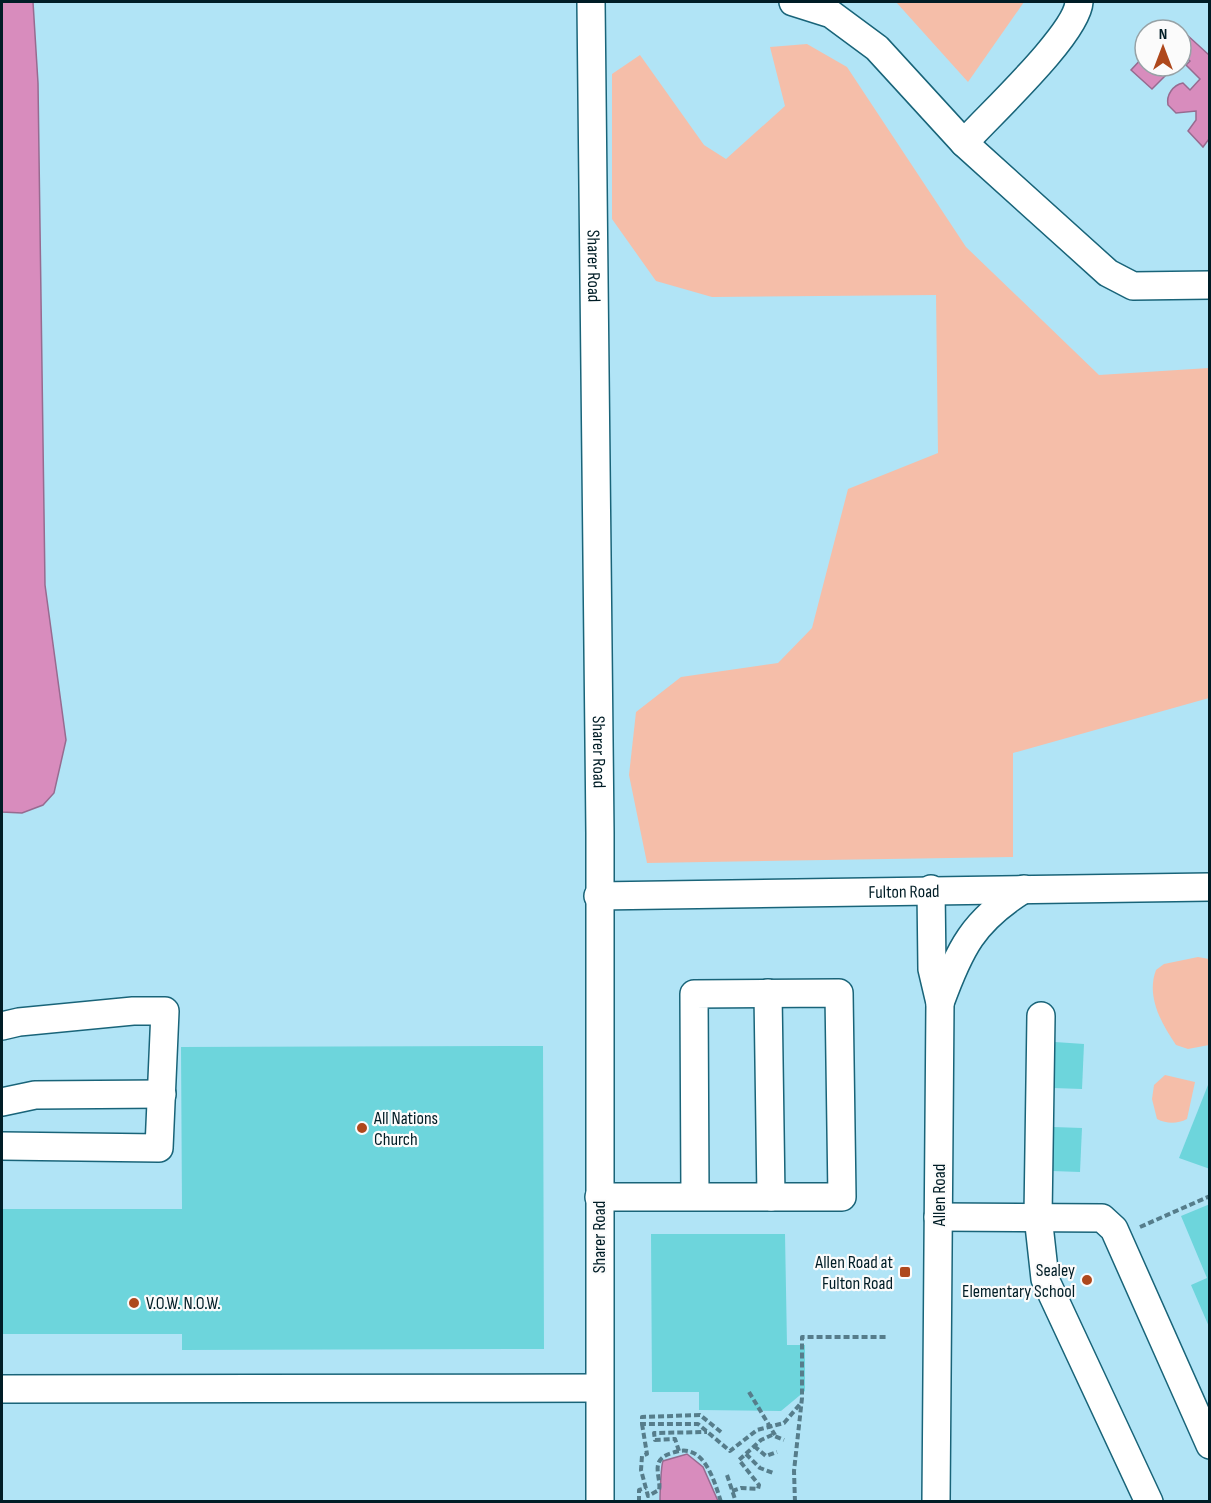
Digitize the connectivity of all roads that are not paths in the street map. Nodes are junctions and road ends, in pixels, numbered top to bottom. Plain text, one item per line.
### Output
1 (591, 2) edge
2 (793, 2) edge
3 (1076, 11) edge
4 (964, 143) junction
5 (1209, 285) edge
6 (1209, 887) edge
7 (1024, 889) junction
8 (931, 890) junction
9 (598, 896) junction
10 (768, 993) junction
11 (940, 1004) junction
12 (1041, 1016) dead end
13 (2, 1026) edge
14 (162, 1094) junction
15 (2, 1102) edge
16 (2, 1146) edge
17 (599, 1197) junction
18 (695, 1197) junction
19 (771, 1197) junction
20 (939, 1216) junction
21 (1038, 1216) junction
22 (599, 1388) junction
23 (2, 1389) edge
24 (1209, 1445) edge
25 (600, 1502) edge
26 (936, 1502) edge
27 (1149, 1502) edge

1 - 9 street, Sharer Road
2 - 4 street
3 - 4 street
4 - 5 street
6 - 7 street, Fulton Road
7 - 8 street, Fulton Road
7 - 11 street
8 - 9 street, Fulton Road
8 - 11 street, Allen Road
9 - 17 street, Sharer Road
10 - 18 street
10 - 19 street
10 - 19 street
11 - 20 street, Allen Road
12 - 21 street
13 - 14 street
14 - 15 street
14 - 16 street
17 - 18 street
17 - 22 street, Sharer Road
18 - 19 street
20 - 21 street
20 - 26 street, Allen Road
21 - 24 street
21 - 27 street
22 - 23 street
22 - 25 street, Sharer Road

